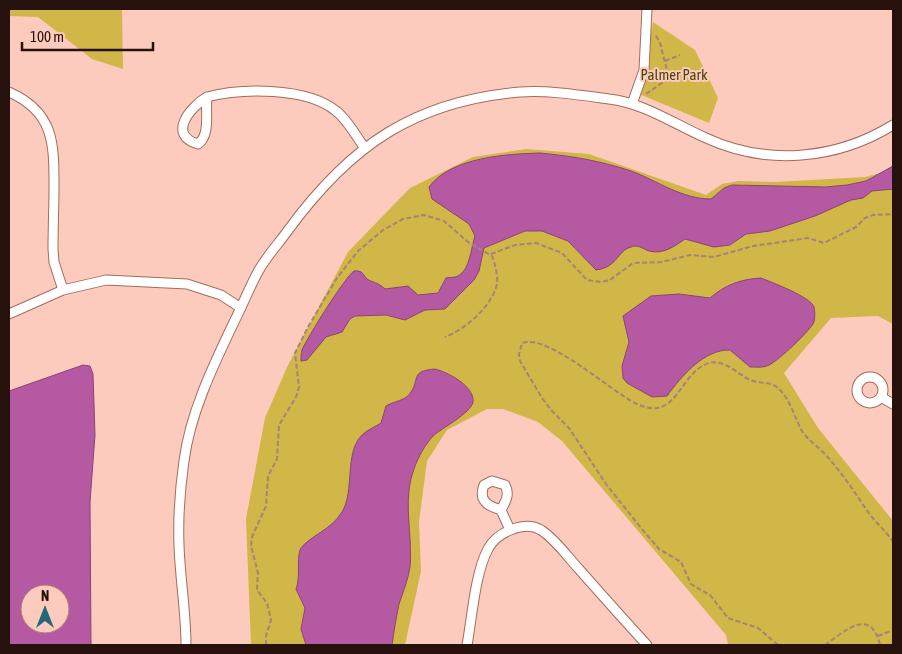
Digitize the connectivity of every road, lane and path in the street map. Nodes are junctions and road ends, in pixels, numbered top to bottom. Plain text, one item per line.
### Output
1 (647, 9) edge
2 (647, 29) junction
3 (680, 55) dead end
4 (665, 61) junction
5 (13, 94) edge
6 (636, 95) junction
7 (207, 97) junction
8 (632, 104) junction
9 (893, 125) edge
10 (364, 147) junction
11 (893, 214) edge
12 (491, 254) junction
13 (63, 290) junction
14 (241, 308) junction
15 (9, 314) edge
16 (445, 337) dead end
17 (881, 397) dead end
18 (893, 404) edge
19 (502, 510) dead end
20 (510, 530) junction
21 (893, 542) edge
22 (893, 630) edge
23 (878, 636) junction
24 (186, 645) edge
25 (266, 645) edge
26 (467, 645) edge
27 (647, 645) edge
28 (778, 645) edge
29 (825, 645) edge
30 (880, 645) edge

1 - 2 street
2 - 4 path
2 - 6 street
3 - 4 path
4 - 6 path
5 - 13 street
6 - 8 street
7 - 7 street
7 - 10 street
8 - 9 street
8 - 10 street
10 - 14 street
11 - 12 path
12 - 16 path
12 - 25 path
13 - 14 street
13 - 15 street
14 - 24 street
17 - 18 street
19 - 20 street
20 - 26 street
20 - 27 street
21 - 28 path
22 - 23 path
23 - 29 path
23 - 30 path

